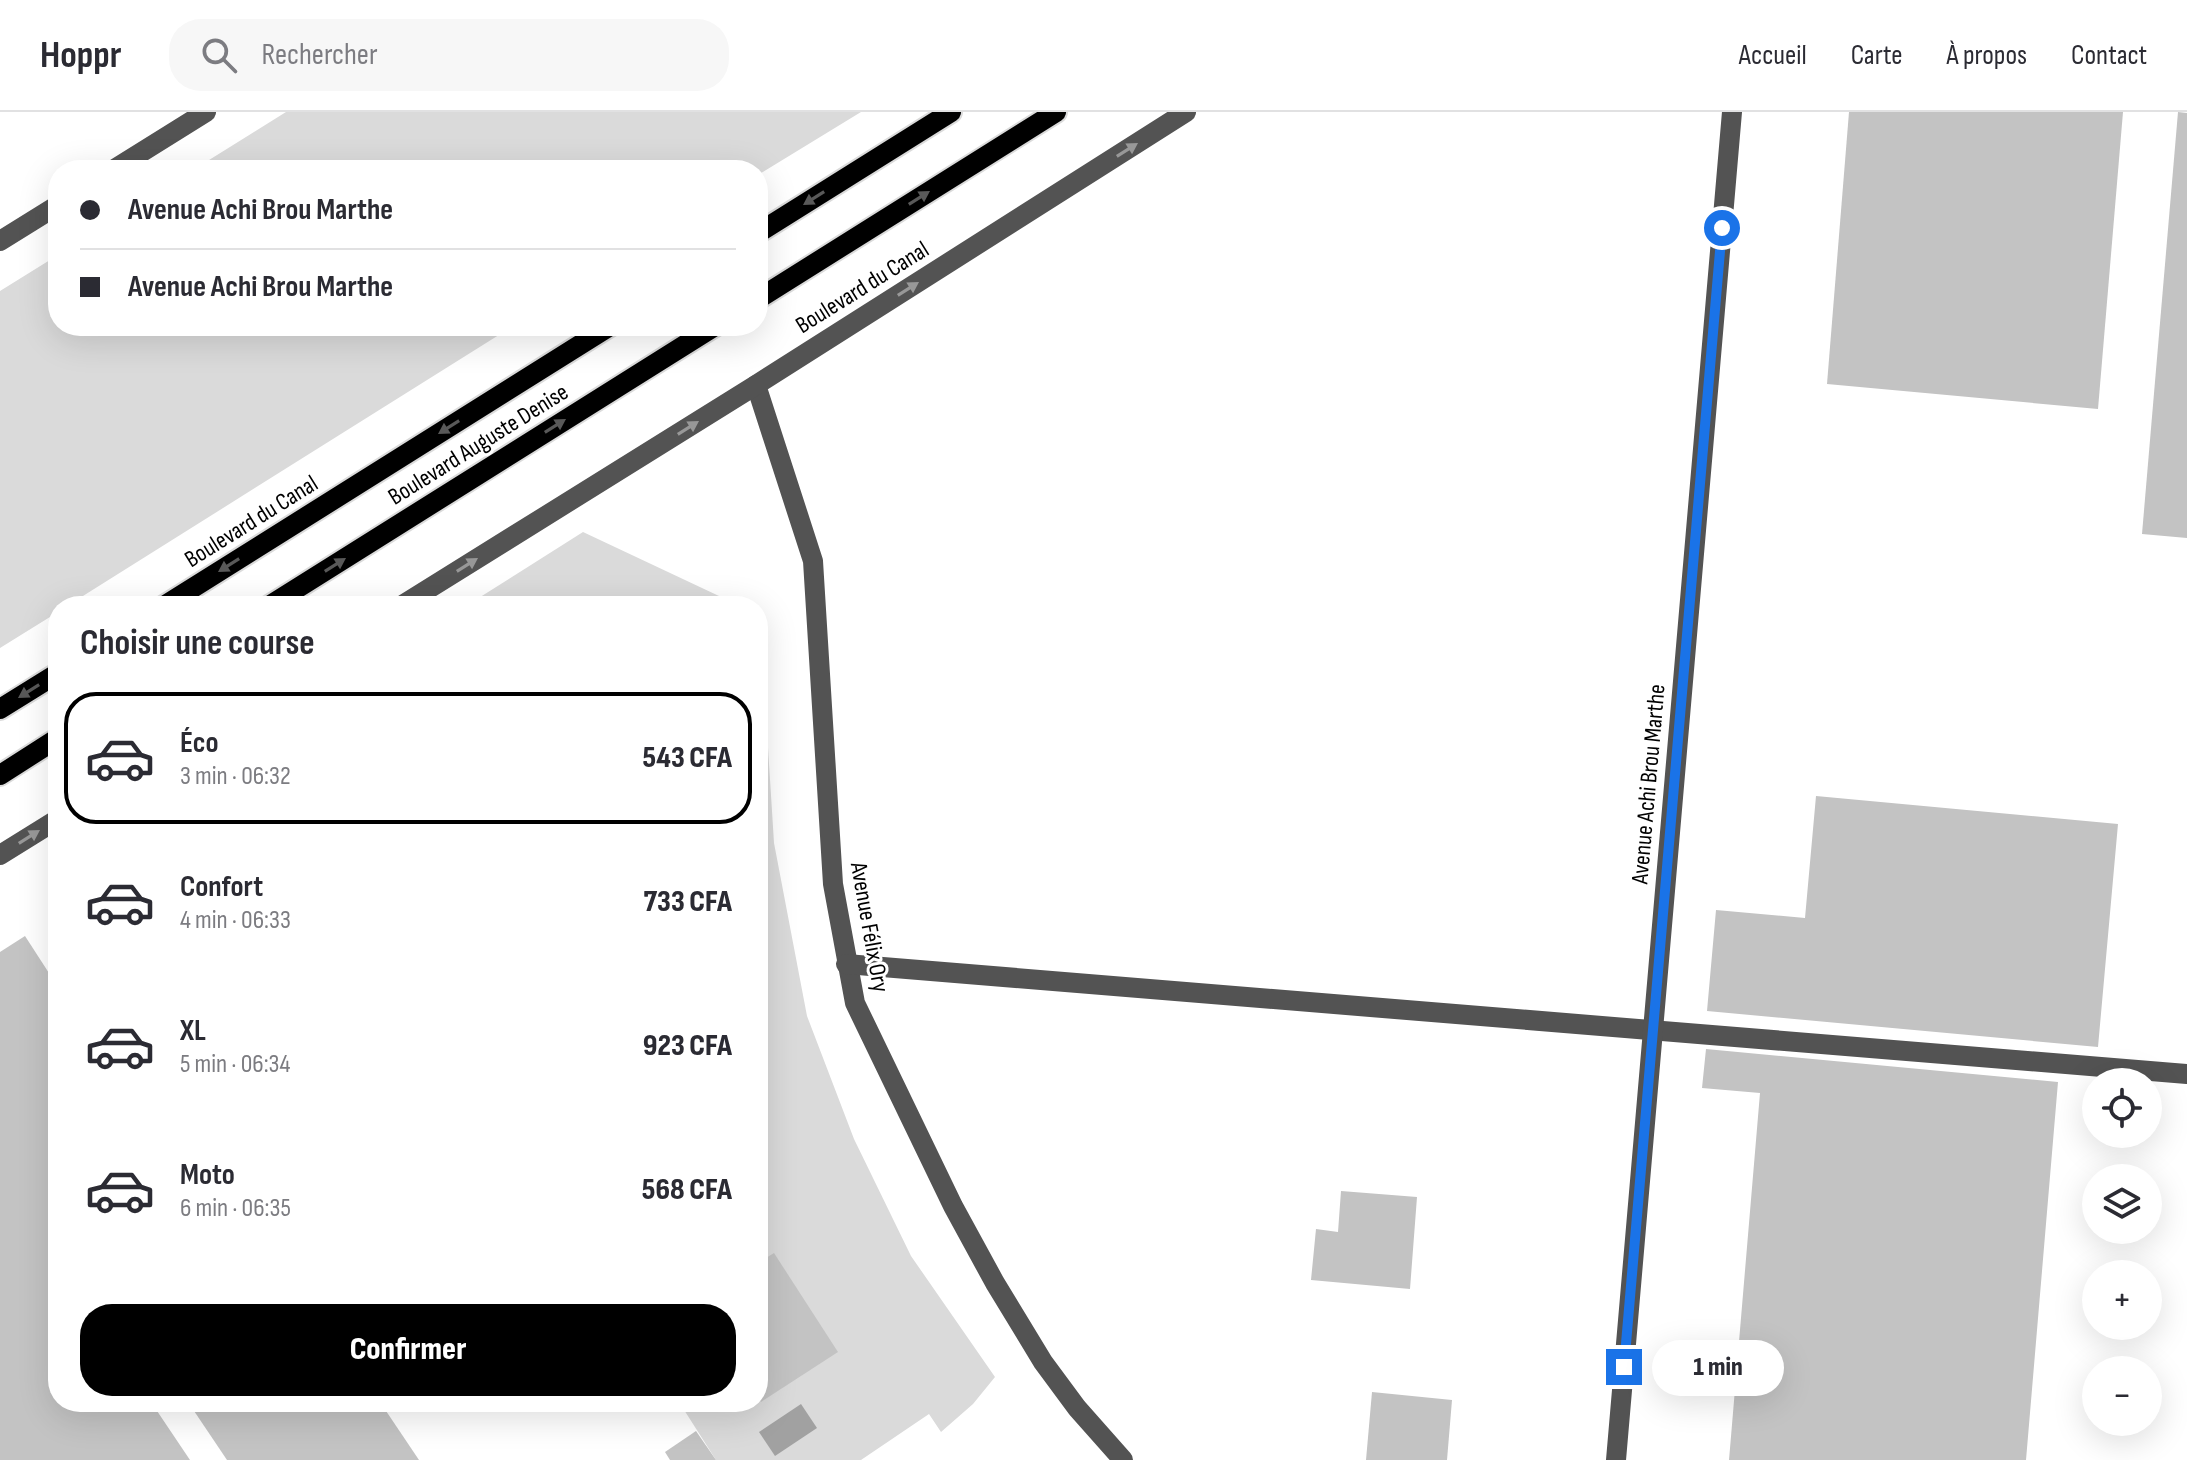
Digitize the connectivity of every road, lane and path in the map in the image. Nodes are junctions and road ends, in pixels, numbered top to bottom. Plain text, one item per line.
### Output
1 (206, 112) edge
2 (951, 112) edge
3 (1056, 112) edge
4 (1186, 112) edge
5 (1732, 112) edge
6 (129, 160) edge
7 (48, 211) edge
8 (768, 227) edge
9 (0, 241) edge
10 (768, 293) edge
11 (594, 336) edge
12 (699, 336) edge
13 (756, 385) junction
14 (180, 596) edge
15 (285, 596) edge
16 (417, 596) edge
17 (48, 679) edge
18 (0, 709) edge
19 (48, 744) edge
20 (0, 775) edge
21 (48, 825) edge
22 (0, 855) edge
23 (846, 964) junction
24 (1653, 1030) junction
25 (2187, 1074) edge
26 (1123, 1460) edge
27 (1616, 1460) edge

1 - 6 street
2 -> 8 main road
10 -> 3 main road
13 -> 4 street, Boulevard du Canal
5 - 24 street, Avenue Achi Brou Marthe
7 - 9 street
11 -> 14 main road, Boulevard du Canal
15 -> 12 main road, Boulevard Auguste Denise
16 -> 13 street, Boulevard du Canal
13 - 23 street, Avenue Félix Ory
17 -> 18 main road
19 - 20 main road
22 -> 21 street
23 - 24 street
23 - 26 street, Avenue Félix Ory
24 - 25 street
24 - 27 street, Avenue Achi Brou Marthe

